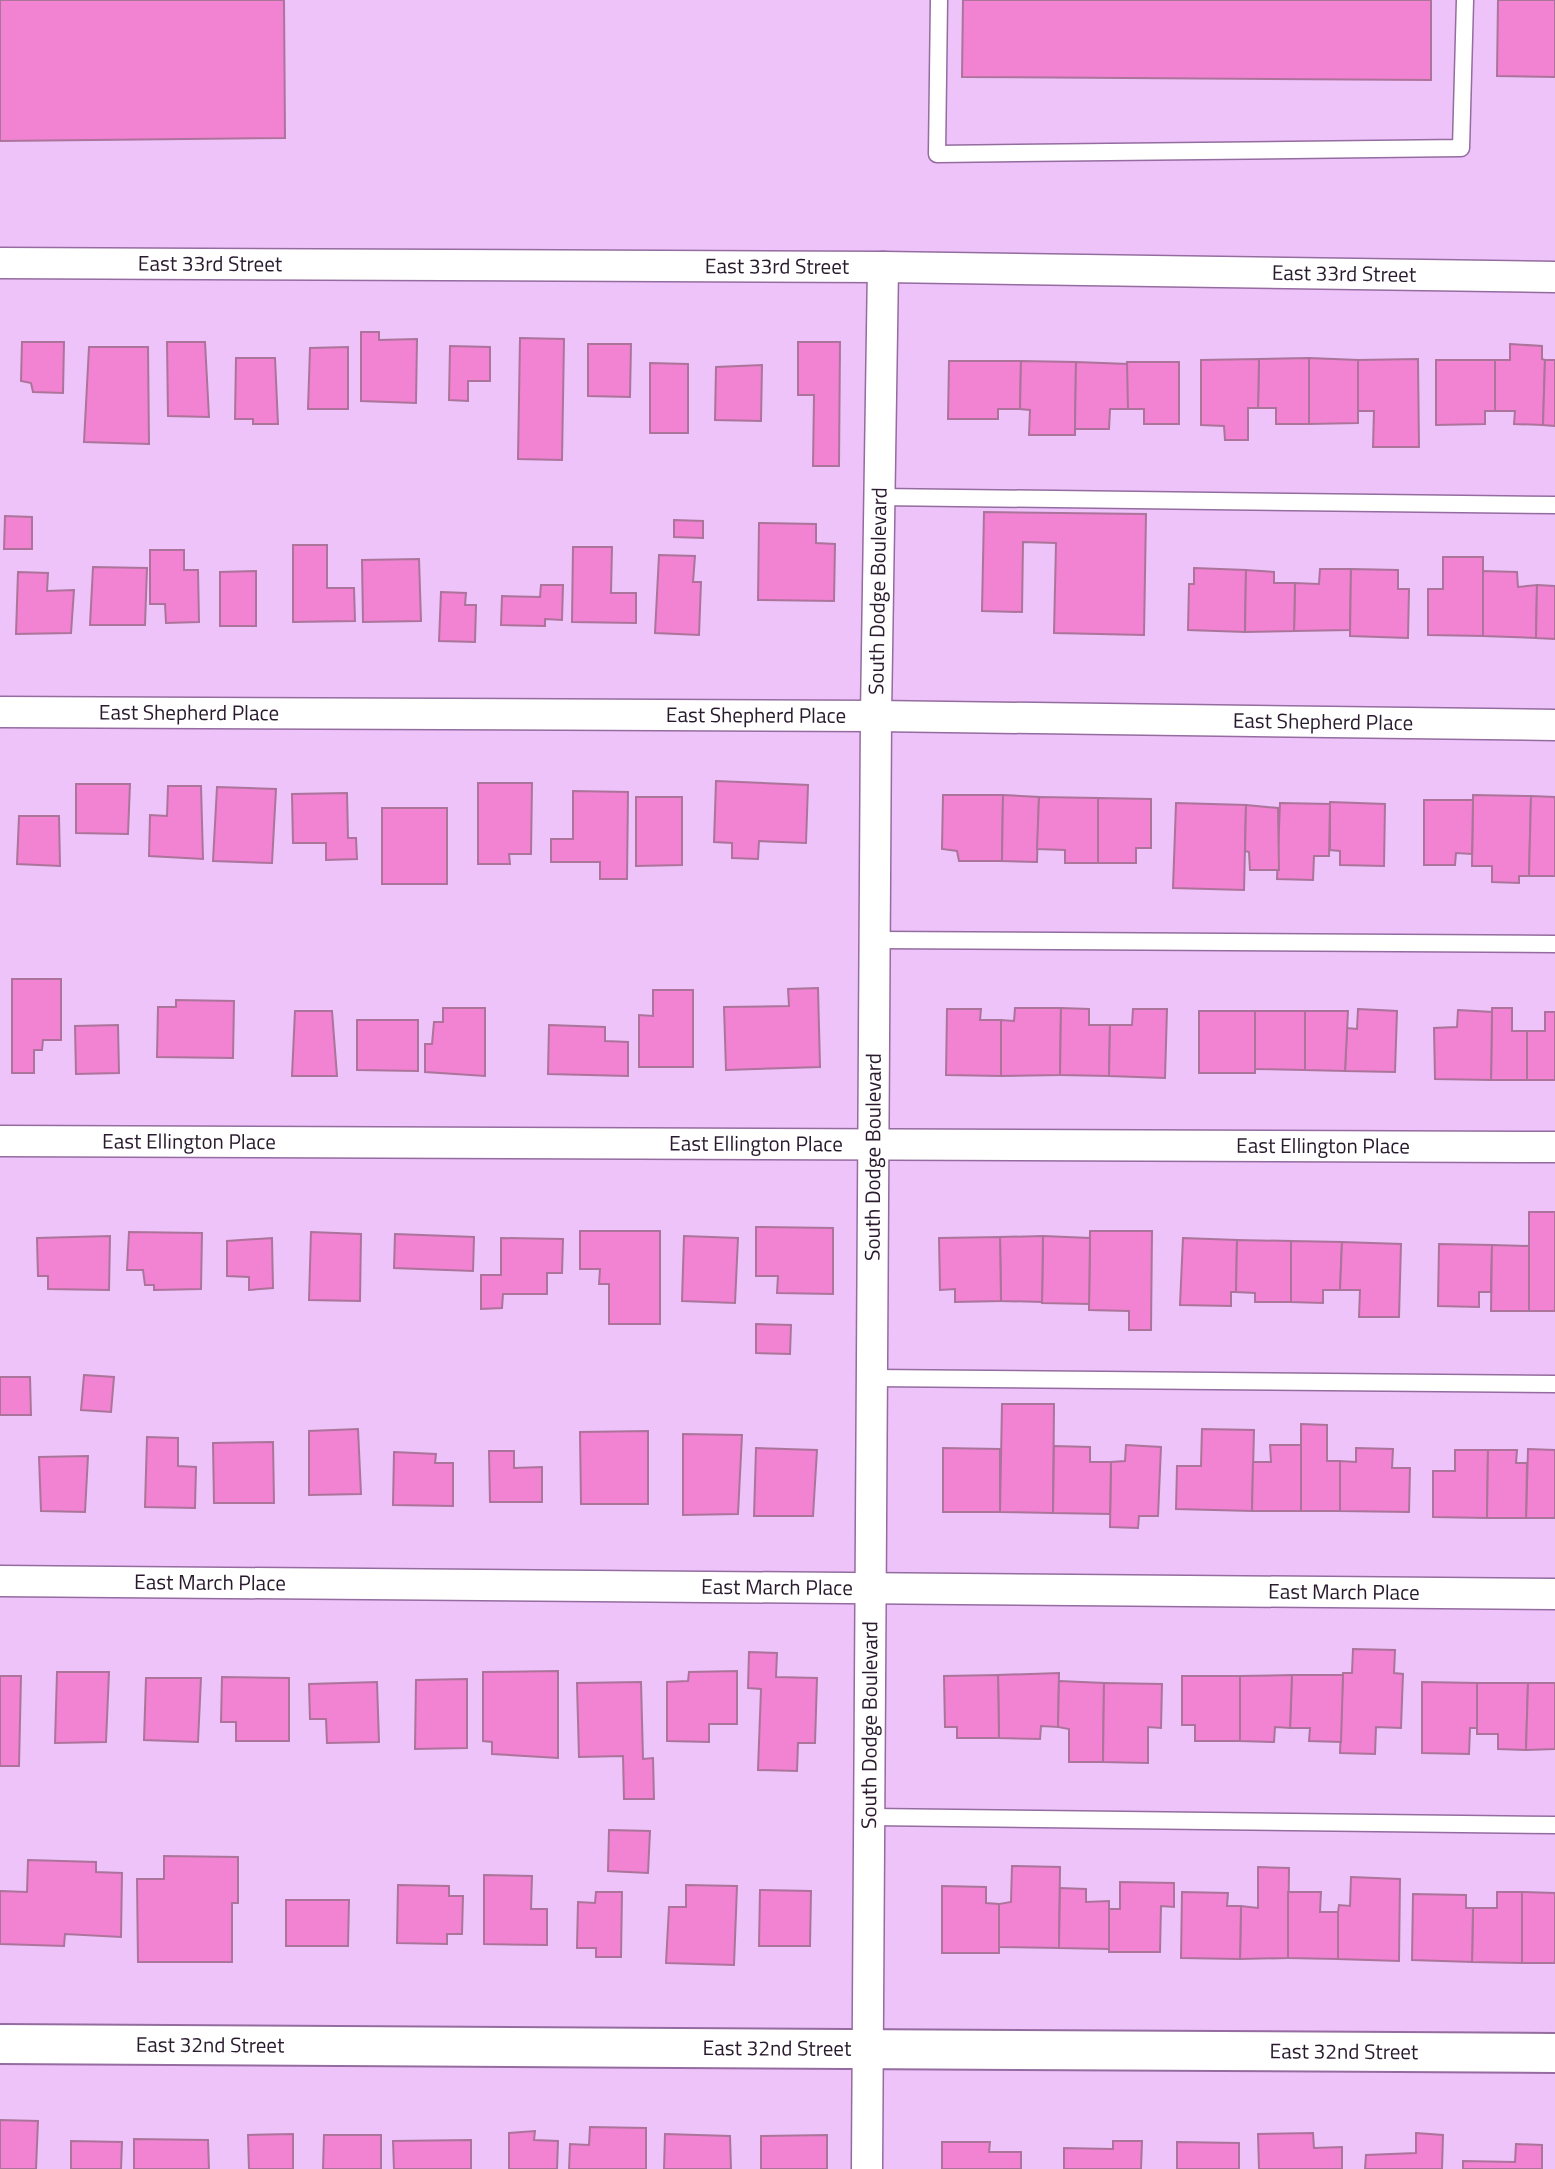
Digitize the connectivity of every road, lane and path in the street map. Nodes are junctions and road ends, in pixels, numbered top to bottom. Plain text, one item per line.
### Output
1 (939, 0) edge
2 (1465, 0) edge
3 (0, 263) edge
4 (883, 267) junction
5 (1555, 277) edge
6 (879, 496) junction
7 (1555, 505) edge
8 (0, 712) edge
9 (876, 716) junction
10 (1555, 724) edge
11 (876, 940) junction
12 (1555, 944) edge
13 (0, 1141) edge
14 (874, 1145) junction
15 (1555, 1147) edge
16 (873, 1378) junction
17 (1555, 1384) edge
18 (0, 1581) edge
19 (872, 1586) junction
20 (1555, 1594) edge
21 (871, 1817) junction
22 (1555, 1825) edge
23 (0, 2044) edge
24 (868, 2049) junction
25 (1555, 2053) edge
26 (867, 2169) edge

1 - 2 lane
3 - 4 street, East 33rd Street
4 - 5 street, East 33rd Street
4 - 6 street, South Dodge Boulevard
6 - 7 lane
6 - 9 street, South Dodge Boulevard
8 - 9 street, East Shepherd Place
9 - 10 street, East Shepherd Place
9 - 11 street, South Dodge Boulevard
11 - 12 lane
11 - 14 street, South Dodge Boulevard
13 - 14 street, East Ellington Place
14 - 15 street, East Ellington Place
14 - 16 street, South Dodge Boulevard
16 - 17 lane
16 - 19 street, South Dodge Boulevard
18 - 19 street, East March Place
19 - 20 street, East March Place
19 - 21 street, South Dodge Boulevard
21 - 22 lane
21 - 24 street, South Dodge Boulevard
23 - 24 street, East 32nd Street
24 - 25 street, East 32nd Street
24 - 26 street, South Dodge Boulevard

